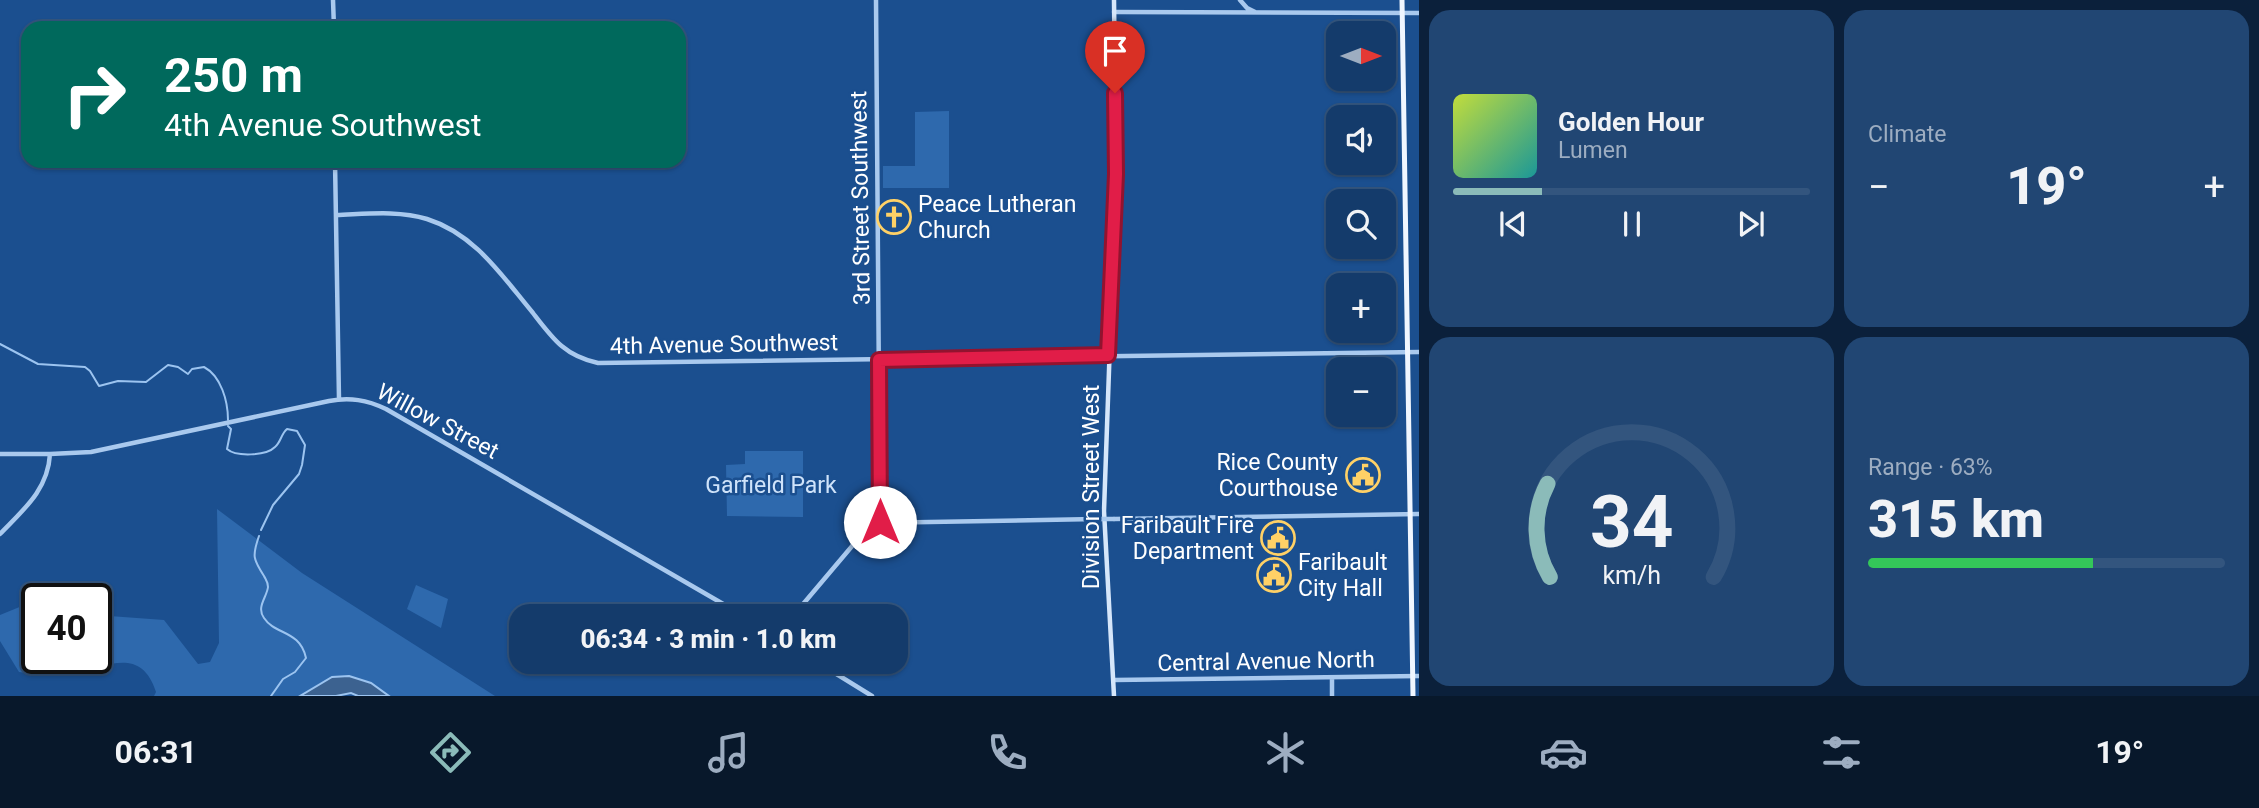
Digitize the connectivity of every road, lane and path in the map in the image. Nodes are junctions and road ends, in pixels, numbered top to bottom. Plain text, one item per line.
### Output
1 (333, 0) edge
2 (876, 0) edge
3 (1114, 0) edge
4 (1240, 0) edge
5 (1402, 0) edge
6 (1114, 12) junction
7 (1241, 13) junction
8 (1402, 13) junction
9 (1419, 13) edge
10 (1259, 14) junction
11 (334, 21) edge
12 (335, 168) edge
13 (337, 215) junction
14 (1419, 352) edge
15 (1407, 353) junction
16 (1108, 355) junction
17 (879, 360) junction
18 (339, 399) junction
19 (0, 454) edge
20 (50, 454) junction
21 (880, 513) junction
22 (1419, 514) edge
23 (1410, 515) junction
24 (880, 522) junction
25 (871, 523) junction
26 (0, 534) edge
27 (723, 604) edge
28 (803, 604) edge
29 (836, 674) edge
30 (1416, 676) edge
31 (1332, 678) junction
32 (1114, 680) junction
33 (872, 696) edge
34 (1114, 696) edge
35 (1332, 696) edge
36 (1413, 696) edge

1 - 11 street
2 - 17 street, 3rd Street Southwest
3 - 6 main road, Division Street West
4 - 7 street
4 - 10 street
5 - 8 main road
6 - 7 street
6 - 16 main road, Division Street West
7 - 10 street
8 - 9 street
8 - 10 street
8 - 15 main road
12 - 13 street
13 - 17 street, 4th Avenue Southwest
13 - 18 street
14 - 15 street, 4th Avenue Southwest
15 - 16 street, 4th Avenue Southwest
15 - 23 main road
16 - 17 street, 4th Avenue Southwest
16 - 32 main road, Division Street West
17 - 21 street, 3rd Street Southwest
18 - 20 street, Willow Street
18 - 27 street, Willow Street
19 - 20 street, Willow Street
20 - 26 street
21 - 24 street, 3rd Street Southwest
21 - 25 street
22 - 23 street
23 - 24 street, bridge
23 - 30 main road
24 - 25 street
25 - 28 street
29 - 33 street
30 - 31 street, Central Avenue North
30 - 36 main road
31 - 32 street, Central Avenue North
31 - 35 street
32 - 34 main road, Division Street West

